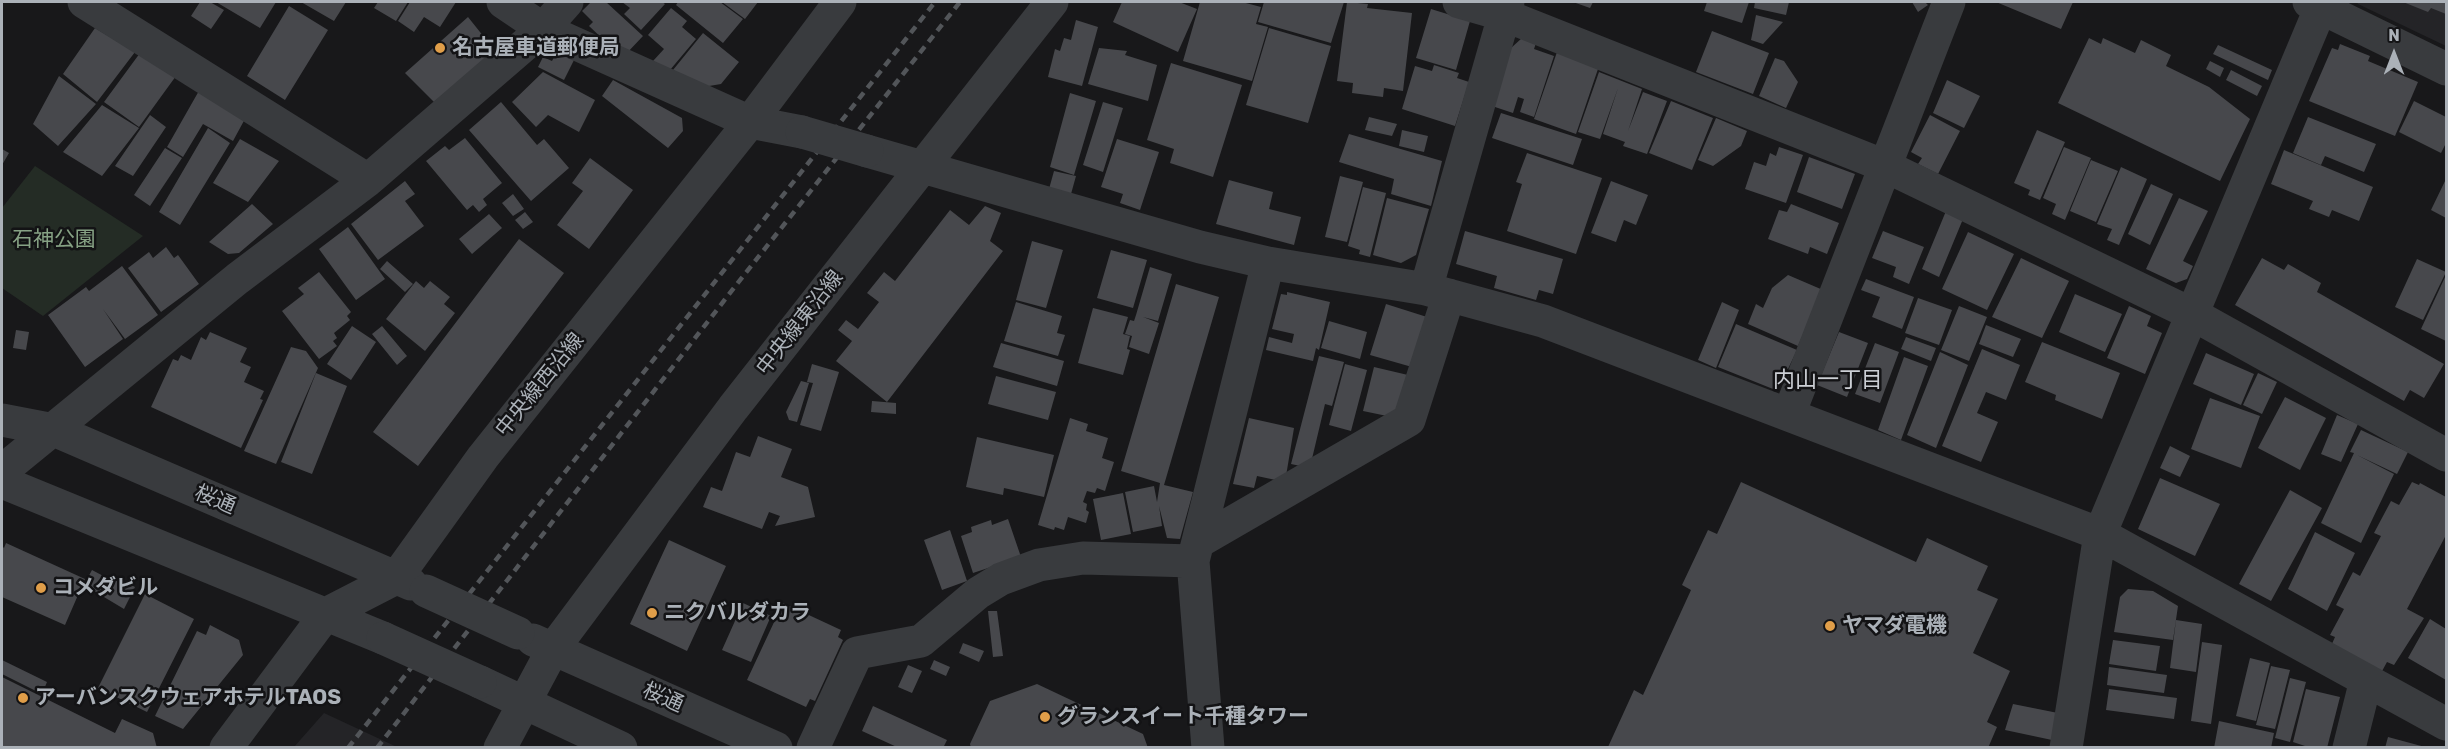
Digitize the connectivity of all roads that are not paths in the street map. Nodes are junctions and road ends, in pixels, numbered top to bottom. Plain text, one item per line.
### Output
1 (84, 2) edge
2 (502, 2) edge
3 (567, 2) edge
4 (840, 2) edge
5 (1052, 2) edge
6 (1459, 2) edge
7 (1949, 2) edge
8 (2317, 3) edge
9 (1506, 8) edge
10 (543, 28) junction
11 (2446, 69) edge
12 (750, 122) junction
13 (1885, 166) junction
14 (922, 168) junction
15 (368, 180) junction
16 (1268, 263) junction
17 (1437, 292) junction
18 (2194, 315) junction
19 (1789, 414) junction
20 (2, 420) edge
21 (54, 430) junction
22 (2446, 455) edge
23 (2, 471) edge
24 (2, 482) edge
25 (2100, 534) junction
26 (1197, 551) junction
27 (396, 578) junction
28 (326, 614) junction
29 (553, 649) junction
30 (2366, 680) junction
31 (524, 703) junction
32 (2446, 724) edge
33 (226, 747) edge
34 (500, 747) edge
35 (621, 747) edge
36 (776, 747) edge
37 (813, 747) edge
38 (1208, 747) edge
39 (2066, 747) edge
40 (2349, 747) edge

1 - 15 street
2 - 10 street
3 - 10 street
4 - 12 street, 中央線西沿線
5 - 14 street, 中央線東沿線
6 - 9 street
7 - 13 street
8 - 11 street
8 - 18 street
9 - 13 street
9 - 17 street
10 - 12 street
10 - 15 street
12 - 14 street, bridge
12 - 27 street, 中央線西沿線
13 - 18 street
13 - 19 street
14 - 16 street
14 - 29 street, 中央線東沿線
15 - 21 street
16 - 17 street
16 - 26 street
17 - 19 street
17 - 26 street
18 - 22 street
18 - 25 street
19 - 25 street
20 - 21 street, 桜通
21 - 23 street
21 - 27 street, 桜通
24 - 28 street
25 - 30 street
25 - 39 street
26 - 37 street
26 - 38 street
27 - 28 street, 中央線西沿線
27 - 29 street, 桜通, bridge
28 - 31 street, bridge
28 - 33 street, 中央線西沿線
29 - 31 street, 中央線東沿線
29 - 36 street, 桜通
30 - 32 street
30 - 40 street
31 - 34 street, 中央線東沿線
31 - 35 street

